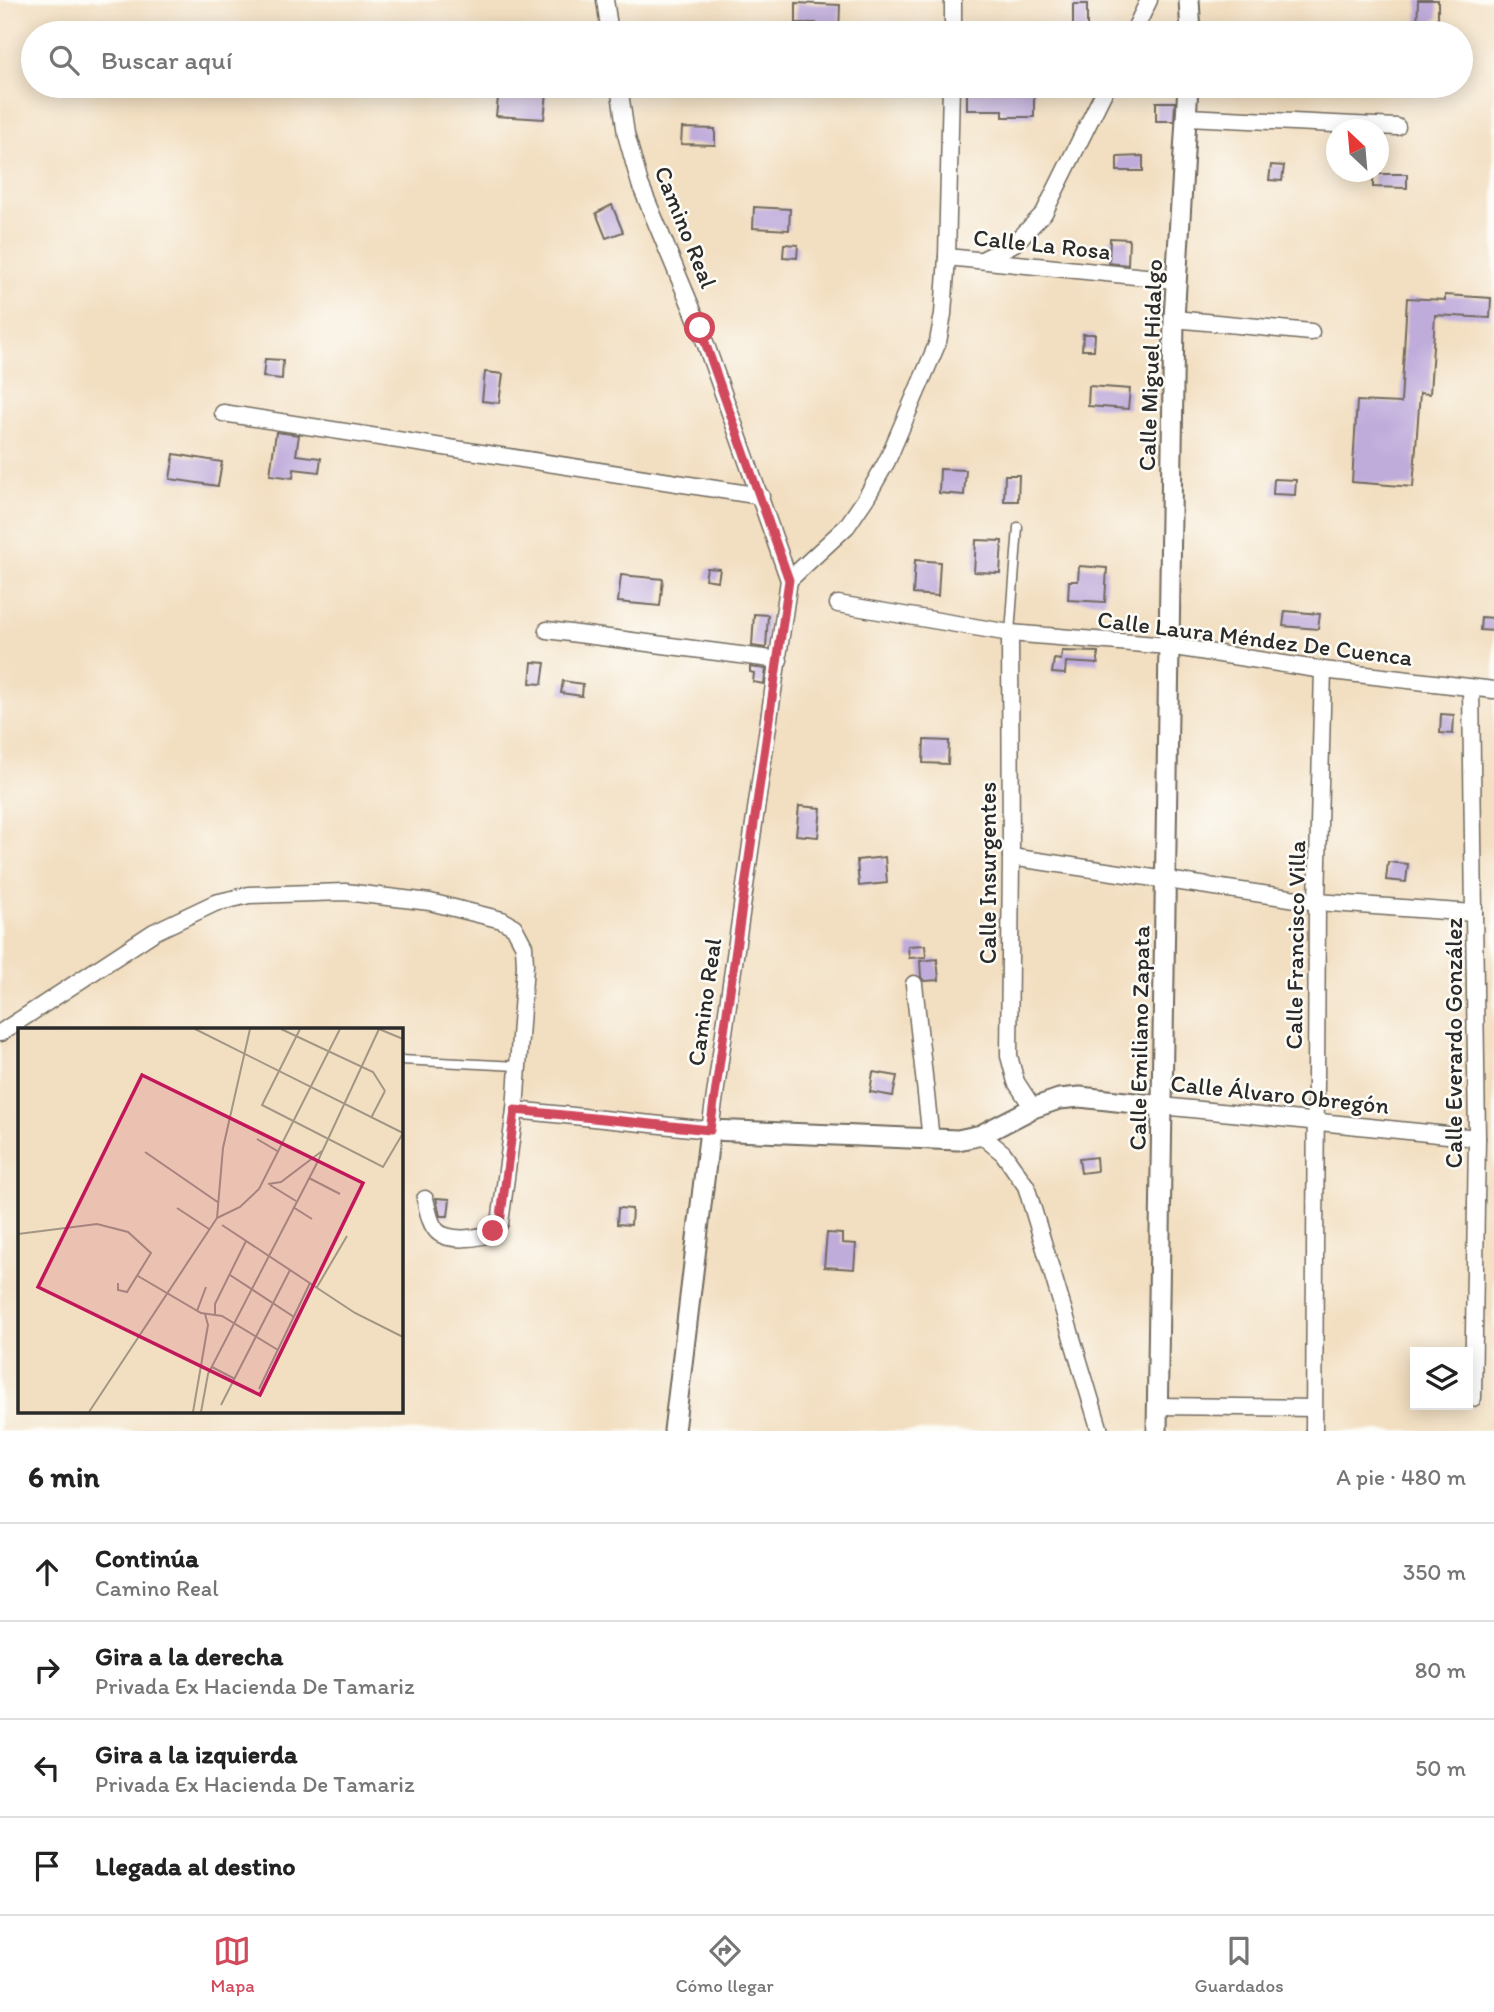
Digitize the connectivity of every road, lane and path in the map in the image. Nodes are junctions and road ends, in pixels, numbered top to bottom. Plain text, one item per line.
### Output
1 (605, 0) edge
2 (953, 0) edge
3 (1149, 0) edge
4 (1189, 0) edge
5 (608, 21) edge
6 (953, 21) edge
7 (1139, 21) edge
8 (1190, 21) edge
9 (620, 98) edge
10 (951, 98) edge
11 (1101, 98) edge
12 (1188, 98) edge
13 (1187, 117) junction
14 (1397, 127) dead end
15 (947, 257) junction
16 (981, 260) junction
17 (1175, 280) junction
18 (1174, 319) junction
19 (1311, 332) dead end
20 (223, 413) dead end
21 (761, 496) junction
22 (1018, 527) dead end
23 (789, 580) junction
24 (838, 604) dead end
25 (547, 630) dead end
26 (1010, 632) junction
27 (1168, 646) junction
28 (779, 660) junction
29 (1323, 670) junction
30 (1471, 688) junction
31 (1494, 690) edge
32 (1011, 857) junction
33 (1167, 879) junction
34 (1317, 902) junction
35 (1474, 913) junction
36 (914, 984) dead end
37 (0, 1033) edge
38 (402, 1060) edge
39 (517, 1066) junction
40 (1162, 1106) junction
41 (1034, 1108) junction
42 (515, 1110) junction
43 (1316, 1124) junction
44 (710, 1130) junction
45 (981, 1135) junction
46 (1477, 1138) junction
47 (932, 1140) junction
48 (425, 1199) dead end
49 (1473, 1398) dead end
50 (1158, 1406) junction
51 (1314, 1408) junction
52 (674, 1431) edge
53 (1100, 1431) edge
54 (1157, 1431) edge
55 (1314, 1431) edge

1 - 5 street
2 - 6 street
3 - 7 street
4 - 8 street
9 - 21 street, Camino Real
10 - 15 street
11 - 16 street
12 - 13 street, Calle Miguel Hidalgo
13 - 14 street
13 - 17 street, Calle Miguel Hidalgo
15 - 16 street, Calle La Rosa
15 - 23 street
16 - 17 street, Calle La Rosa
17 - 18 street, Calle Miguel Hidalgo
18 - 19 street
18 - 27 street, Calle Miguel Hidalgo
20 - 21 street
21 - 23 street, Camino Real
22 - 26 lane
23 - 28 street, Camino Real
24 - 26 street, Calle Laura Méndez De Cuenca
25 - 28 street
26 - 27 street, Calle Laura Méndez De Cuenca
26 - 32 street, Calle Insurgentes
27 - 29 street, Calle Laura Méndez De Cuenca
27 - 33 street, Calle Emiliano Zapata
28 - 44 street, Camino Real
29 - 30 street, Calle Laura Méndez De Cuenca
29 - 34 street, Calle Francisco Villa
30 - 31 street, Calle Laura Méndez De Cuenca
30 - 35 street, Calle Everardo González
32 - 33 street
32 - 41 street, Calle Insurgentes
33 - 34 street
33 - 40 street, Calle Emiliano Zapata
34 - 35 street
34 - 43 street, Calle Francisco Villa
35 - 46 street, Calle Everardo González
36 - 47 street
37 - 39 street
38 - 39 lane
39 - 42 street
40 - 41 street, Calle Álvaro Obregón
40 - 43 street, Calle Álvaro Obregón
40 - 50 street, Calle Emiliano Zapata
41 - 45 street, Calle Álvaro Obregón
42 - 44 street
42 - 48 street
43 - 46 street, Calle Álvaro Obregón
43 - 51 street, Calle Francisco Villa
44 - 47 street, Calle Álvaro Obregón
44 - 52 street, Camino Real
45 - 47 street, Calle Álvaro Obregón
45 - 53 street
46 - 49 street, Calle Everardo González
50 - 51 street
50 - 54 street, Calle Emiliano Zapata
51 - 55 street, Calle Francisco Villa

